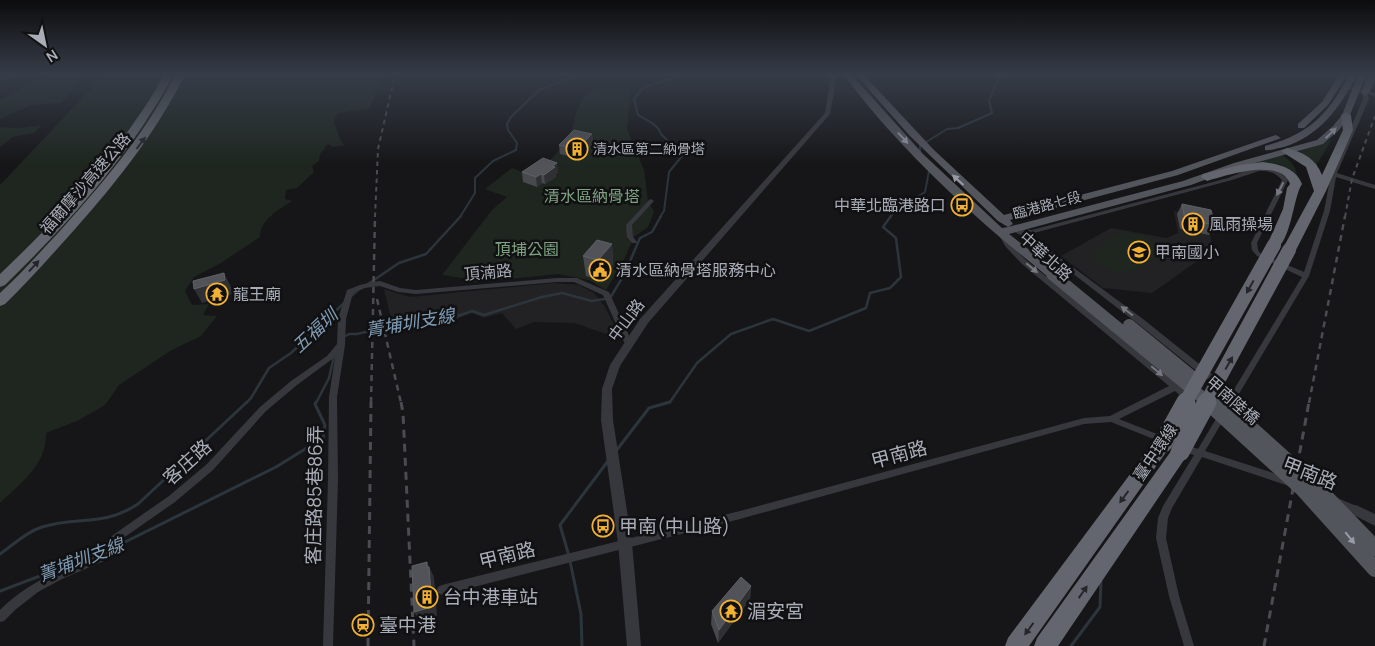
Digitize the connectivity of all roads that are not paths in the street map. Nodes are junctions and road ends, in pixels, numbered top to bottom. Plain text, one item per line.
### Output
1 (150, 105) edge
2 (166, 105) edge
3 (829, 105) edge
4 (873, 105) edge
5 (886, 105) edge
6 (1325, 105) edge
7 (1340, 105) edge
8 (1350, 105) edge
9 (1364, 105) edge
10 (1346, 115) junction
11 (1282, 148) junction
12 (1334, 174) junction
13 (1179, 176) junction
14 (1207, 177) junction
15 (1375, 187) edge
16 (1320, 192) junction
17 (650, 201) dead end
18 (1289, 209) junction
19 (1006, 226) junction
20 (634, 242) dead end
21 (1057, 273) junction
22 (1306, 276) junction
23 (0, 282) edge
24 (0, 301) edge
25 (628, 342) junction
26 (341, 345) junction
27 (1176, 387) junction
28 (1233, 396) junction
29 (1111, 419) junction
30 (1219, 421) junction
31 (1200, 454) junction
32 (1308, 510) dead end
33 (1356, 510) junction
34 (1375, 520) edge
35 (625, 544) junction
36 (1375, 548) edge
37 (1375, 568) edge
38 (442, 590) dead end
39 (0, 617) edge
40 (328, 646) edge
41 (634, 646) edge
42 (1016, 646) edge
43 (1044, 646) edge
44 (1189, 646) edge

1 - 23 highway, 福爾摩沙高速公路
24 -> 2 highway, 福爾摩沙高速公路
3 - 25 street, 中山路
4 -> 19 main road, 中華北路
19 -> 5 main road, 中華北路
6 - 13 main road, 臨港路七段
7 - 11 main road, 臨港路七段
8 - 10 main road, 臨港路七段
9 - 12 street
11 -> 10 main road, 臨港路七段
10 - 16 highway, 臺中環線
11 - 13 main road, 臨港路七段
11 - 14 main road, 臨港路七段
11 - 16 highway
11 - 18 highway
12 - 15 street
12 - 22 street
13 - 19 main road, 臨港路七段
14 - 18 highway
14 - 19 main road, 臨港路七段
43 -> 16 highway, 臺中環線, bridge
17 - 20 street
18 -> 42 highway, 臺中環線, bridge
19 - 21 main road
19 -> 22 street
19 -> 27 street, 中華北路
28 -> 19 street, 中華北路
21 - 36 main road, 甲南陸橋, bridge
21 -> 37 main road, 甲南陸橋, bridge
22 - 28 street
25 - 26 street, 頂湳路
25 - 35 street, 中山路
26 - 39 street, 客庄路
26 - 40 street, 客庄路85巷86弄
27 - 29 street
27 - 30 street, 中華北路
28 - 30 street
29 - 31 street, 甲南路
29 - 35 street, 甲南路
30 - 31 street
31 - 33 street, 甲南路
31 - 44 street
32 - 33 street
33 - 34 street
35 - 38 street, 甲南路
35 - 41 street, 中山路

